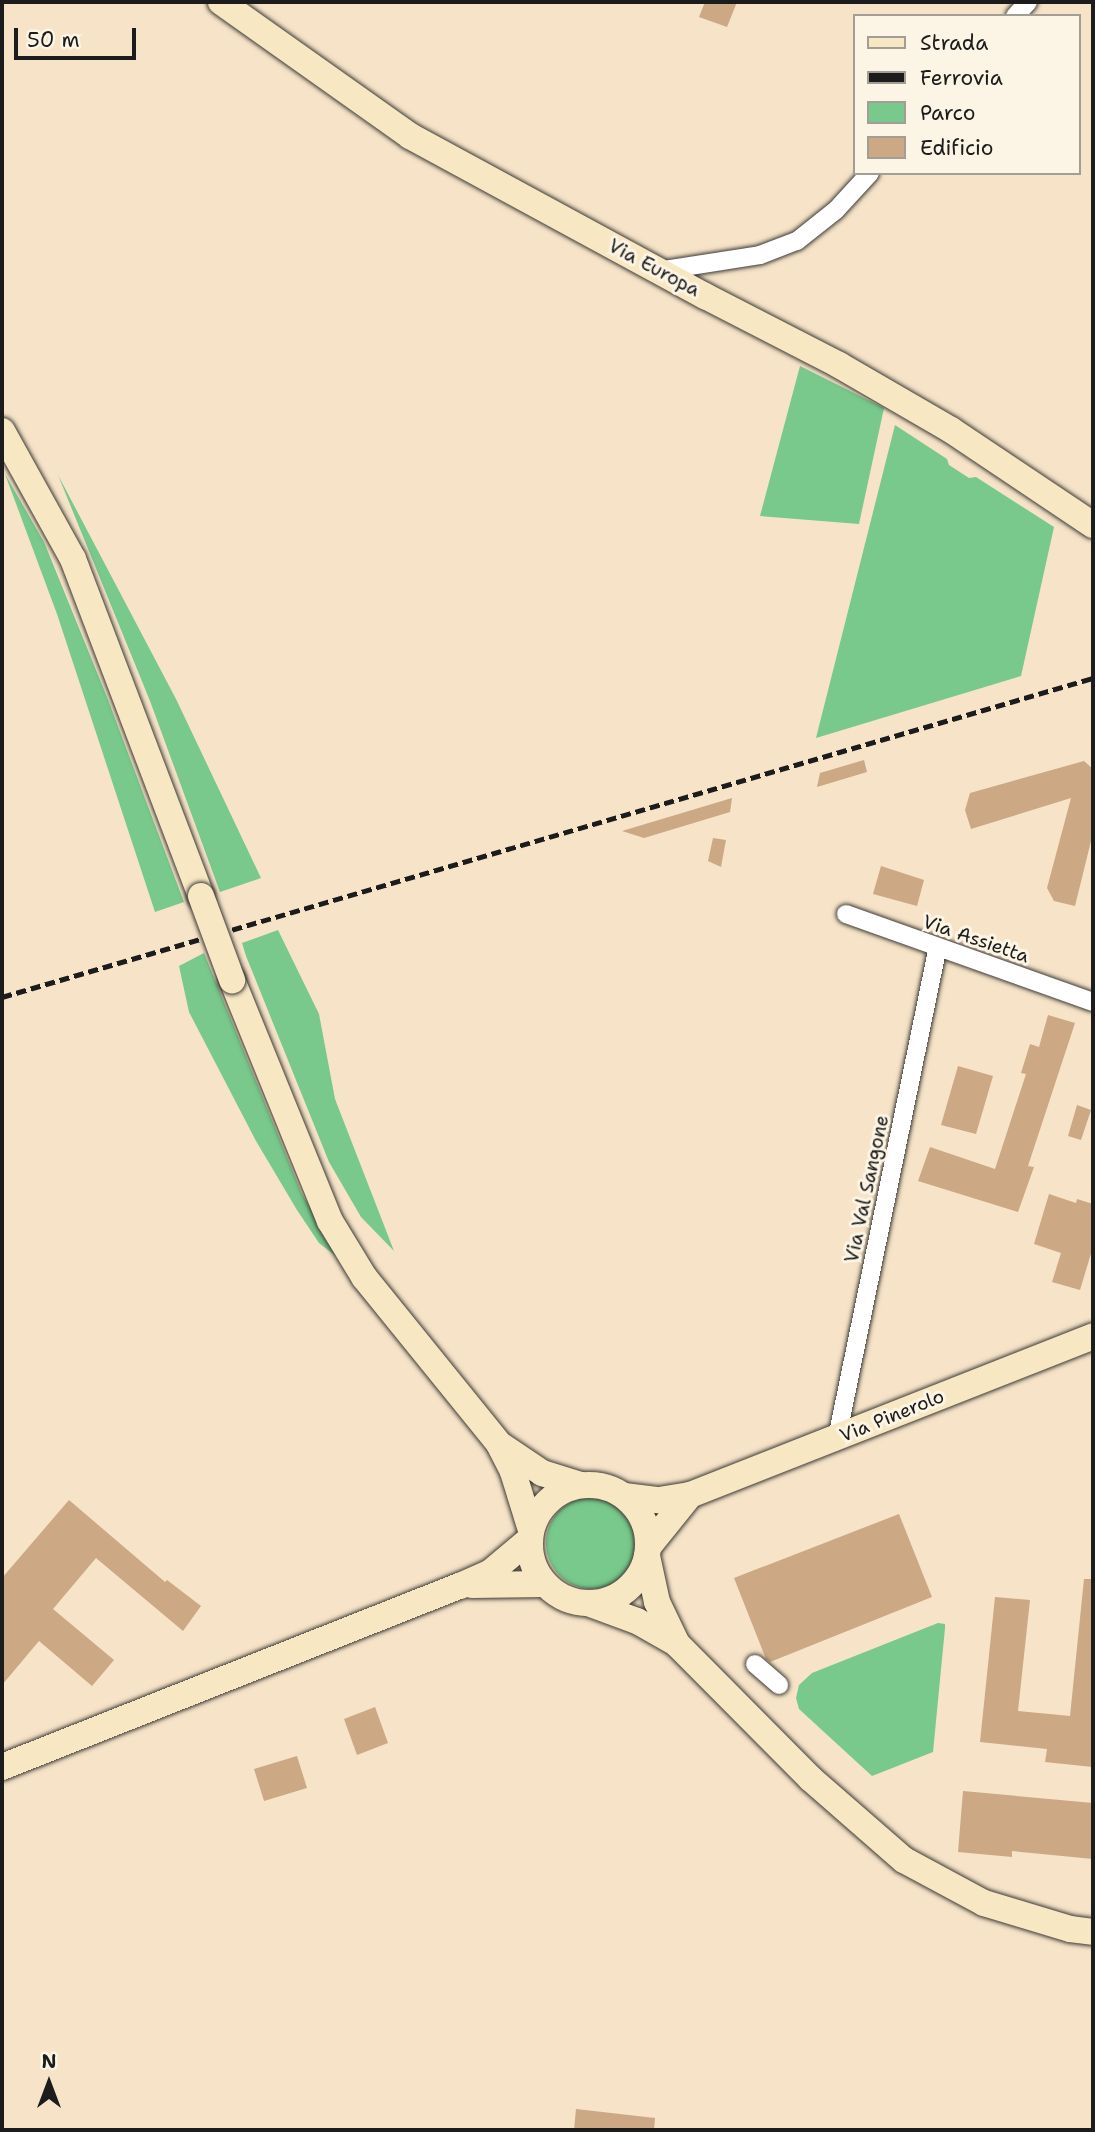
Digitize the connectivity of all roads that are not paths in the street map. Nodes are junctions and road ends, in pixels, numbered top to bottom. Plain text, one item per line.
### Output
1 (221, 2) edge
2 (868, 175) edge
3 (658, 271) junction
4 (2, 431) edge
5 (1093, 525) edge
6 (846, 914) dead end
7 (937, 948) junction
8 (1093, 1002) edge
9 (1093, 1336) edge
10 (837, 1438) junction
11 (499, 1444) junction
12 (581, 1485) junction
13 (690, 1495) junction
14 (624, 1496) junction
15 (530, 1535) junction
16 (648, 1551) junction
17 (545, 1584) junction
18 (460, 1586) junction
19 (588, 1604) junction
20 (677, 1644) junction
21 (755, 1664) dead end
22 (779, 1685) dead end
23 (2, 1767) edge
24 (1093, 1932) edge

1 - 3 main road, Via Europa
2 - 3 street
3 - 5 main road, Via Europa
4 - 11 main road, bridge
6 - 7 street, Via Assietta
7 - 8 street, Via Assietta
7 - 10 street, Via Val Sangone
9 - 10 main road, Via Pinerolo
10 - 13 main road, Via Pinerolo
11 - 12 main road
11 - 15 main road
12 - 14 main road
12 - 15 main road
13 - 14 main road, Via Pinerolo
13 - 16 main road, Via Pinerolo
14 - 16 main road
15 - 17 main road
15 - 18 main road
16 - 19 main road
16 - 20 main road
17 - 18 main road
17 - 19 main road
18 - 23 main road
19 - 20 main road
20 - 24 main road
21 - 22 street

